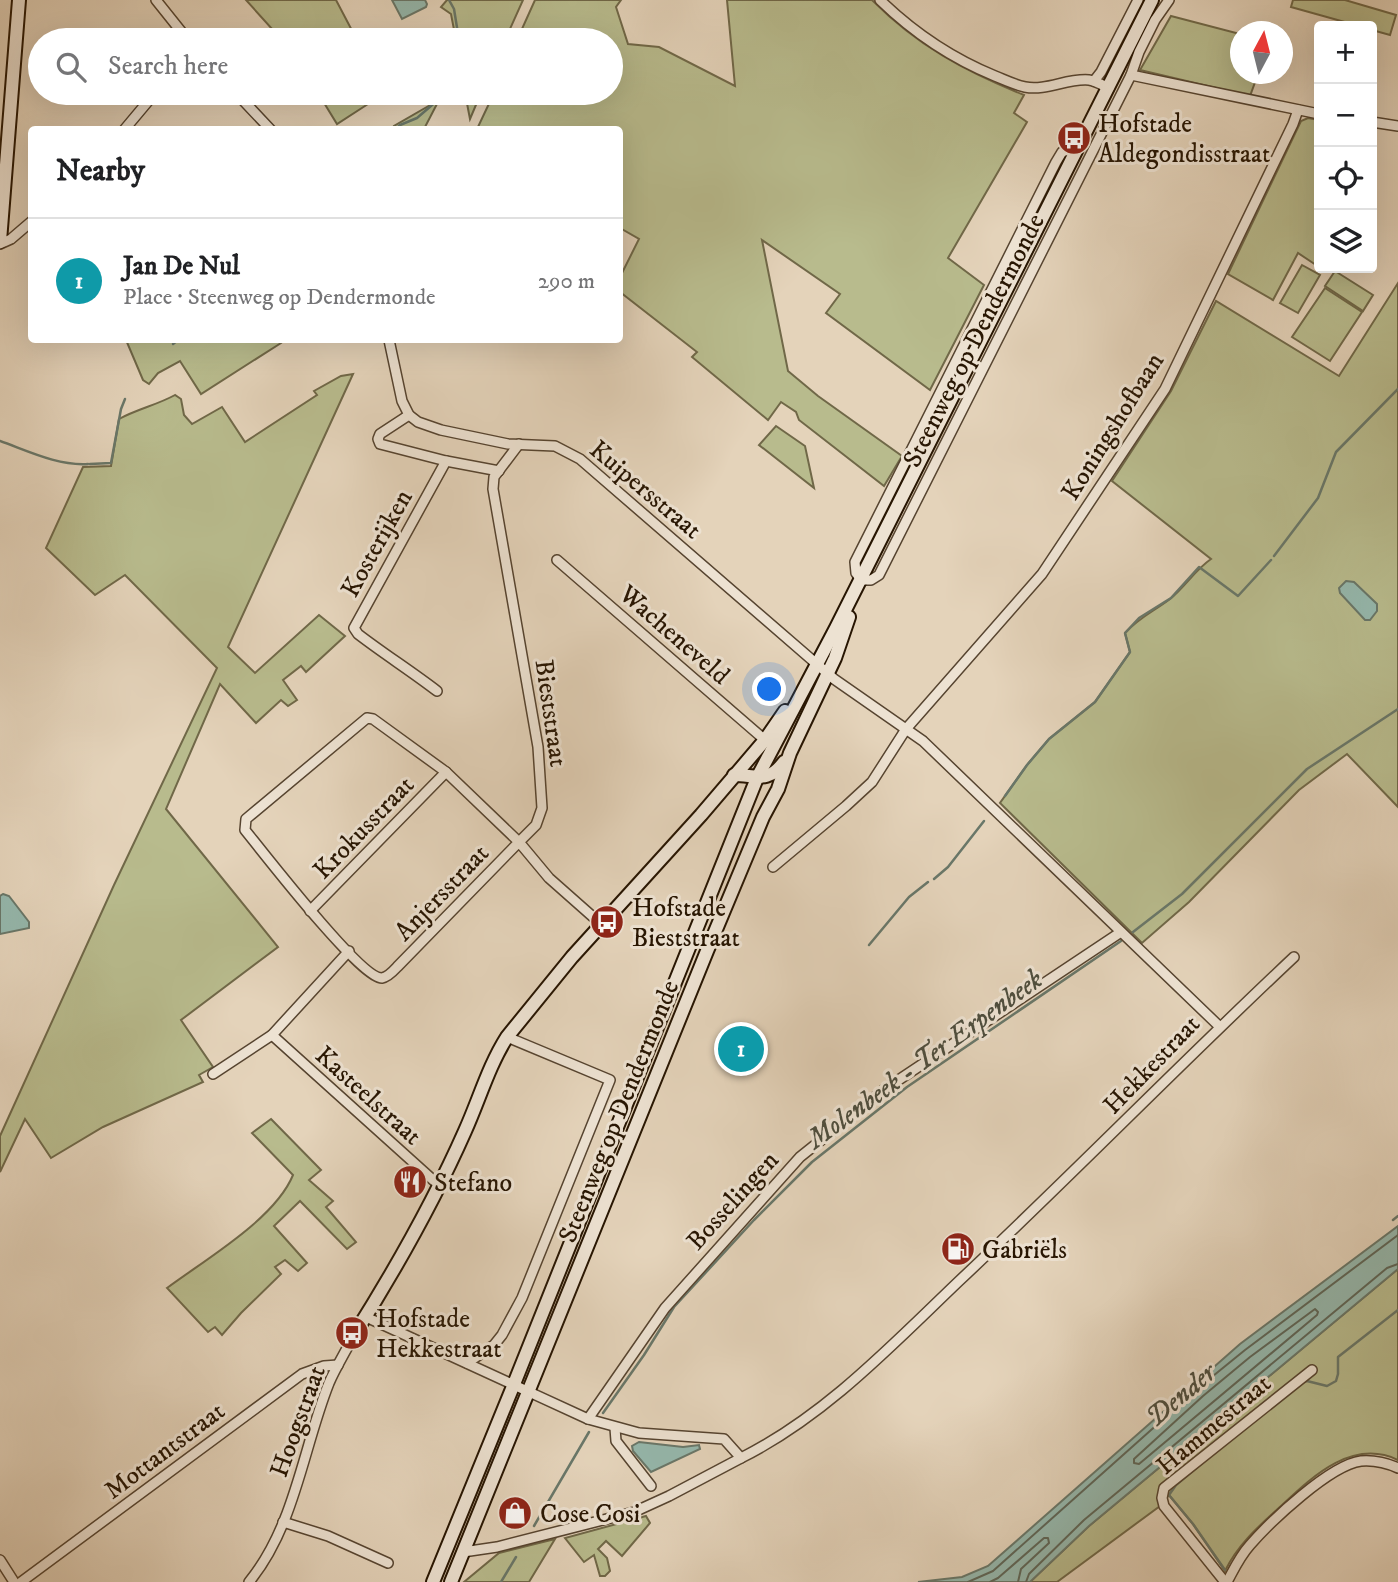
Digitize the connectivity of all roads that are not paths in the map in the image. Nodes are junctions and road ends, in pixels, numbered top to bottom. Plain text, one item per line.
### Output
1 (19, 0) edge
2 (156, 0) edge
3 (880, 0) edge
4 (1138, 0) edge
5 (1152, 0) edge
6 (1169, 0) edge
7 (178, 28) edge
8 (1131, 75) junction
9 (1094, 81) junction
10 (1109, 88) junction
11 (145, 105) edge
12 (247, 105) edge
13 (1116, 106) junction
14 (1298, 110) junction
15 (1314, 113) edge
16 (1092, 120) junction
17 (1377, 123) edge
18 (1398, 125) edge
19 (127, 126) edge
20 (267, 126) edge
21 (1078, 147) junction
22 (28, 224) edge
23 (0, 242) edge
24 (390, 343) edge
25 (944, 386) junction
26 (958, 388) junction
27 (409, 415) junction
28 (519, 444) junction
29 (446, 461) junction
30 (499, 471) junction
31 (557, 560) dead end
32 (860, 580) junction
33 (823, 668) junction
34 (810, 677) junction
35 (437, 691) dead end
36 (906, 729) junction
37 (765, 740) junction
38 (790, 753) junction
39 (446, 772) junction
40 (734, 775) junction
41 (757, 778) junction
42 (519, 842) junction
43 (773, 867) dead end
44 (310, 911) junction
45 (601, 924) junction
46 (1121, 932) junction
47 (349, 951) junction
48 (1294, 957) dead end
49 (1220, 1027) junction
50 (272, 1035) junction
51 (507, 1037) junction
52 (214, 1074) dead end
53 (440, 1184) junction
54 (366, 1317) junction
55 (354, 1335) joint
56 (467, 1363) junction
57 (338, 1366) junction
58 (1312, 1370) dead end
59 (514, 1384) junction
60 (528, 1393) junction
61 (588, 1419) junction
62 (615, 1428) junction
63 (741, 1458) junction
64 (1398, 1468) edge
65 (651, 1486) dead end
66 (283, 1522) junction
67 (463, 1552) junction
68 (0, 1560) edge
69 (388, 1563) dead end
70 (14, 1582) edge
71 (21, 1582) edge
72 (249, 1582) edge
73 (433, 1582) edge
74 (451, 1582) edge
75 (1226, 1582) edge

1 - 23 main road
2 - 7 street
3 - 9 street
4 - 9 street
5 - 10 main road, Steenweg op Dendermonde
6 - 8 street, Steenweg op Dendermonde
8 - 13 street, Steenweg op Dendermonde
8 - 14 street
9 - 10 street
10 - 16 main road, Steenweg op Dendermonde
11 - 19 street
12 - 20 street
13 - 16 street
13 - 32 street, Steenweg op Dendermonde
14 - 15 street
14 - 36 street, Koningshofbaan
16 - 21 main road, Steenweg op Dendermonde
17 - 18 street
21 - 25 street, Steenweg op Dendermonde
21 - 26 main road, Steenweg op Dendermonde
22 - 23 street
24 - 27 street
25 - 26 street, Steenweg op Dendermonde
25 - 32 street, Steenweg op Dendermonde
26 - 32 main road, Steenweg op Dendermonde
27 - 28 street, Kuipersstraat
27 - 29 street
28 - 30 street, Bieststraat
28 - 33 street, Kuipersstraat
29 - 30 street
29 - 35 street, Kosterijken
30 - 42 street, Bieststraat
31 - 37 street, Wacheneveld
32 - 33 main road, Steenweg op Dendermonde
33 - 34 main road, Steenweg op Dendermonde
33 - 36 street, Hekkestraat
33 - 38 main road, Steenweg op Dendermonde
34 - 37 main road, Steenweg op Dendermonde
34 - 41 main road, Steenweg op Dendermonde
36 - 43 street, Koningshofbaan
36 - 46 street, Hekkestraat
37 - 40 main road, Steenweg op Dendermonde
38 - 41 main road
38 - 60 main road, Steenweg op Dendermonde
39 - 42 street, Anjersstraat
39 - 44 street, Krokusstraat
39 - 44 street, Anjersstraat
40 - 41 main road
40 - 45 main road, Steenweg op Dendermonde
41 - 59 main road, Steenweg op Dendermonde
42 - 45 street
42 - 47 street, Anjersstraat
44 - 47 street, Anjersstraat
45 - 51 main road, Steenweg op Dendermonde
46 - 49 street, Hekkestraat
46 - 61 street, Bosselingen
47 - 50 street
48 - 49 street
49 - 63 street, Hekkestraat
50 - 52 street
50 - 53 street, Kasteelstraat
51 - 53 main road, Steenweg op Dendermonde
51 - 56 street
53 - 54 main road, Steenweg op Dendermonde
54 - 55 main road, Steenweg op Dendermonde
54 - 56 street
55 - 57 street, Hoogstraat
56 - 59 street
57 - 66 street, Hoogstraat
57 - 71 street, Mottantstraat
58 - 75 street, Hammestraat
59 - 60 street
59 - 73 main road, Steenweg op Dendermonde
60 - 61 street
60 - 67 main road, Steenweg op Dendermonde
61 - 62 street
62 - 63 street
62 - 65 street
63 - 67 street, Hekkestraat
64 - 75 street
66 - 69 street
66 - 72 street, Hoogstraat
67 - 74 main road, Steenweg op Dendermonde
68 - 70 street

